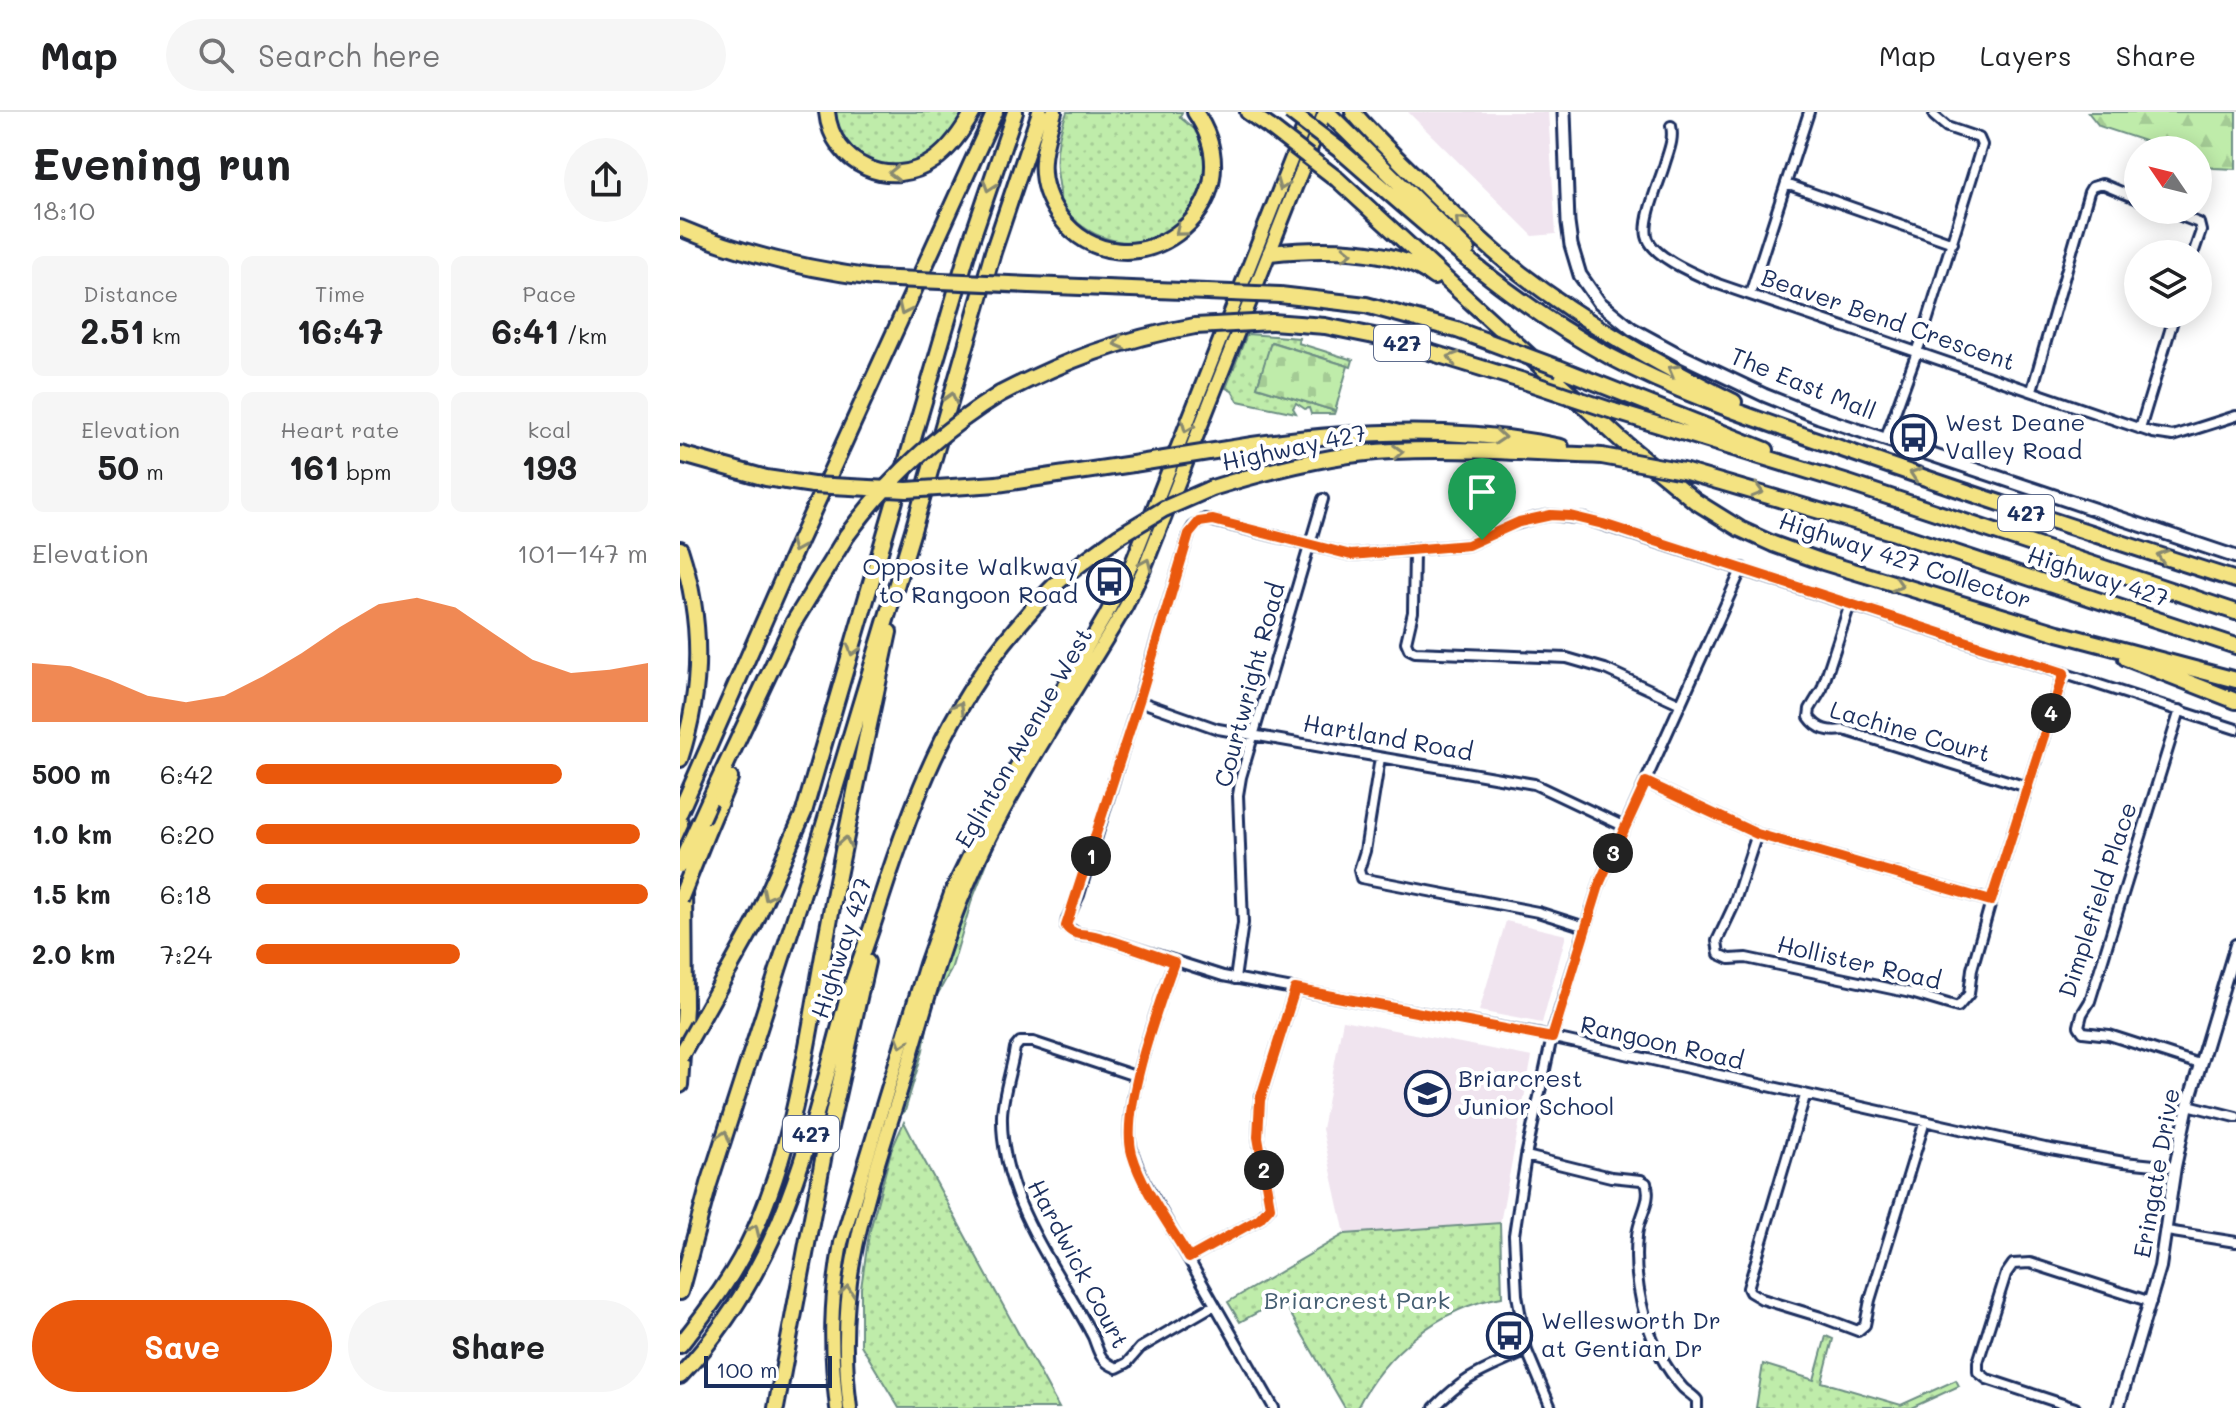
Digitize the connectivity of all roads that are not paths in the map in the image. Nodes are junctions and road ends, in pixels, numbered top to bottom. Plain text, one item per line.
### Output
1 (827, 112) edge
2 (973, 112) edge
3 (995, 112) edge
4 (1015, 112) edge
5 (1040, 112) edge
6 (1054, 112) edge
7 (1195, 112) edge
8 (1248, 112) edge
9 (1290, 112) edge
10 (1310, 112) edge
11 (1326, 112) edge
12 (1564, 112) edge
13 (1809, 112) edge
14 (1356, 116) edge
15 (1934, 116) dead end
16 (1671, 126) dead end
17 (1786, 184) junction
18 (2124, 193) edge
19 (680, 228) edge
20 (1953, 243) junction
21 (1270, 253) junction
22 (1481, 271) junction
23 (1750, 294) junction
24 (1488, 319) junction
25 (2171, 328) edge
26 (1917, 352) junction
27 (2032, 390) junction
28 (2235, 419) edge
29 (2140, 429) junction
30 (1885, 440) junction
31 (1818, 441) junction
32 (680, 454) edge
33 (1602, 456) junction
34 (1848, 483) junction
35 (1323, 499) dead end
36 (914, 527) junction
37 (1310, 546) junction
38 (680, 549) edge
39 (1414, 551) junction
40 (2236, 557) edge
41 (1742, 568) junction
42 (2236, 580) edge
43 (1850, 604) junction
44 (2236, 612) edge
45 (2058, 633) junction
46 (2236, 646) edge
47 (2064, 673) junction
48 (2236, 680) edge
49 (761, 691) junction
50 (1139, 701) junction
51 (2236, 701) edge
52 (1681, 704) junction
53 (2180, 710) junction
54 (2236, 729) edge
55 (1252, 734) junction
56 (1380, 758) junction
57 (680, 759) edge
58 (1646, 782) junction
59 (2027, 787) junction
60 (680, 812) edge
61 (680, 822) edge
62 (1625, 827) junction
63 (1757, 834) junction
64 (680, 865) edge
65 (680, 900) edge
66 (1991, 901) junction
67 (879, 907) junction
68 (1585, 927) junction
69 (2236, 945) edge
70 (1174, 962) junction
71 (1235, 979) junction
72 (2230, 983) edge
73 (1295, 989) junction
74 (1552, 1038) junction
75 (680, 1057) edge
76 (2199, 1064) junction
77 (1138, 1077) junction
78 (680, 1085) edge
79 (1805, 1096) junction
80 (2188, 1105) junction
81 (2236, 1117) edge
82 (1925, 1121) junction
83 (1526, 1156) junction
84 (2175, 1167) junction
85 (2167, 1231) junction
86 (2236, 1242) edge
87 (1189, 1258) junction
88 (680, 1292) edge
89 (2151, 1302) junction
90 (1214, 1305) junction
91 (680, 1345) edge
92 (1527, 1351) junction
93 (680, 1376) edge
94 (776, 1408) edge
95 (837, 1408) edge
96 (850, 1408) edge
97 (1274, 1408) edge
98 (1434, 1408) edge
99 (1551, 1408) edge
100 (1697, 1408) edge
101 (2075, 1408) edge
102 (2118, 1408) edge

2 -> 1 highway
3 -> 60 highway
4 -> 75 highway, bridge
36 -> 5 highway
7 -> 6 highway
8 - 24 highway, bridge
9 - 22 highway, bridge
10 -> 95 main road, Eglinton Avenue West
11 - 21 main road, Eglinton Avenue West
11 - 22 highway
12 - 30 main road, The East Mall
13 - 17 street
31 -> 14 highway
15 - 20 street
16 - 23 street, Beaver Bend Crescent
17 - 20 street
17 - 23 street
18 - 27 street
19 - 34 highway, bridge
20 - 26 street
21 -> 24 highway
96 -> 21 main road, Eglinton Avenue West
22 - 31 highway, 427
23 - 26 street, Beaver Bend Crescent
24 -> 45 highway, Highway 427 Collector
25 - 29 street
26 - 27 street, Beaver Bend Crescent
26 - 30 street
27 - 29 street, Beaver Bend Crescent
28 - 29 street, Beaver Bend Crescent
30 - 40 main road, The East Mall
42 -> 31 highway, 427
32 -> 33 highway, bridge
33 -> 46 highway, Highway 427 / 427, bridge
67 -> 33 highway, Highway 427 / 427, bridge
34 - 44 highway, Highway 427 / 427
34 -> 49 highway, Highway 427 / 427, bridge
35 - 37 street, Courtwright Road
88 -> 36 highway
91 -> 36 highway
37 - 39 street
37 - 50 street, Rangoon Road
37 - 55 street, Courtwright Road
38 - 57 highway
39 - 41 street
39 - 52 street
41 - 43 street
41 - 52 street
43 - 47 street
43 - 59 street, Lachine Court
45 - 48 highway, Highway 427 Collector
45 - 51 highway
47 - 53 street
47 - 59 street, Hollister Road
49 - 64 highway, Highway 427 / 427, bridge
49 - 65 highway, bridge
50 - 55 street, Hartland Road
50 - 70 street, Rangoon Road
52 - 58 street
53 - 54 street
53 - 76 street, Dimplefield Place
55 - 56 street, Hartland Road
55 - 71 street, Courtwright Road
56 - 62 street, Hartland Road
56 - 68 street
58 - 62 street
58 - 63 street
59 - 66 street, Hollister Road
61 - 78 highway
62 - 68 street
63 - 66 street
63 - 66 street, Hollister Road
67 - 93 highway, Highway 427 / 427
67 - 94 highway
68 - 74 street
69 - 72 street, Eringate Drive
70 - 71 street, Rangoon Road
70 - 77 street
71 - 73 street, Rangoon Road
72 - 76 street, Eringate Drive
73 - 74 street, Rangoon Road
73 - 87 street
74 - 79 street, Rangoon Road
74 - 83 street
76 - 80 street, Eringate Drive
77 - 87 street
77 - 90 street, Hardwick Court
79 - 82 street, Rangoon Road
79 - 82 street
80 - 81 street
80 - 84 street, Eringate Drive
82 - 84 street, Rangoon Road
83 - 92 street
83 - 100 street
84 - 85 street, Eringate Drive
85 - 86 street
85 - 89 street, Eringate Drive
87 - 90 street
89 - 101 street
89 - 102 street, Eringate Drive
90 - 97 street
92 - 98 street
92 - 99 street

